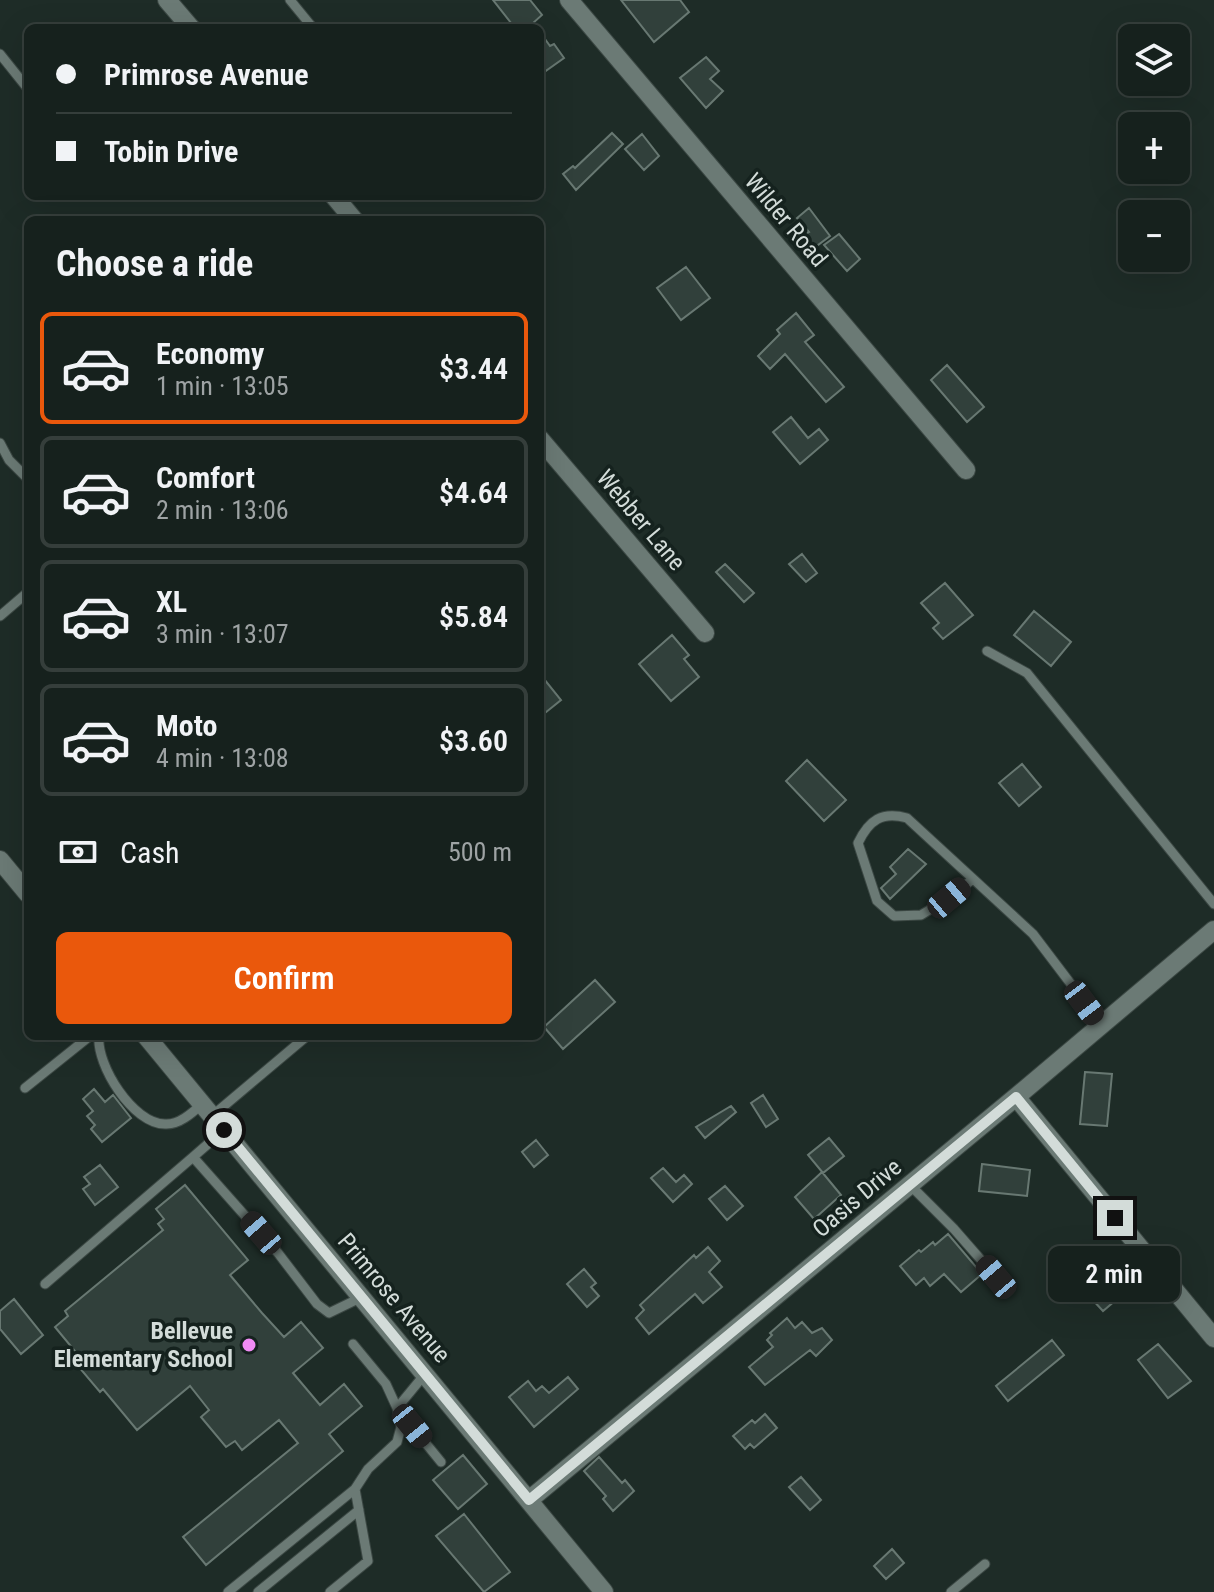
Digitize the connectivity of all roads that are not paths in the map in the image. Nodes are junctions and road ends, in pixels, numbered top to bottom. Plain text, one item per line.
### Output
1 (167, 0) edge
2 (290, 0) edge
3 (569, 0) edge
4 (188, 24) edge
5 (310, 24) edge
6 (0, 54) edge
7 (24, 84) edge
8 (337, 200) edge
9 (351, 216) edge
10 (0, 443) edge
11 (544, 444) edge
12 (966, 470) dead end
13 (24, 475) edge
14 (24, 595) edge
15 (0, 616) edge
16 (705, 633) dead end
17 (987, 651) dead end
18 (0, 860) edge
19 (973, 879) junction
20 (24, 889) edge
21 (1214, 904) edge
22 (1214, 930) edge
23 (1102, 1025) junction
24 (85, 1040) edge
25 (99, 1040) edge
26 (149, 1040) edge
27 (302, 1040) edge
28 (25, 1088) dead end
29 (1016, 1097) junction
30 (213, 1117) junction
31 (193, 1157) junction
32 (910, 1185) junction
33 (996, 1277) dead end
34 (45, 1284) dead end
35 (362, 1297) junction
36 (1214, 1338) edge
37 (353, 1344) dead end
38 (425, 1374) junction
39 (397, 1408) junction
40 (441, 1462) dead end
41 (355, 1489) junction
42 (529, 1500) junction
43 (359, 1510) junction
44 (985, 1564) dead end
45 (228, 1592) edge
46 (258, 1592) edge
47 (330, 1592) edge
48 (604, 1592) edge
49 (951, 1592) edge

1 - 4 street
2 - 5 lane
3 - 12 street, Wilder Road
6 - 7 lane
8 - 9 street
10 - 13 lane
11 - 16 street, Webber Lane
14 - 15 lane
17 - 21 lane
18 - 20 street
19 - 19 lane
19 - 23 lane
22 - 23 street, Oasis Drive
23 - 29 street, Oasis Drive
24 - 28 lane
25 - 30 lane
26 - 30 street, Primrose Avenue
27 - 30 lane
29 - 32 street, Oasis Drive
29 - 36 street
30 - 31 lane
30 - 35 street, Primrose Avenue
31 - 34 lane
31 - 35 lane
32 - 33 lane
32 - 42 street, Oasis Drive
35 - 38 street, Primrose Avenue
37 - 39 lane
38 - 39 lane
38 - 42 street, Primrose Avenue
39 - 40 lane
39 - 41 lane
41 - 43 lane
41 - 45 lane
42 - 48 street, Primrose Avenue
43 - 46 lane
43 - 47 lane
44 - 49 lane

